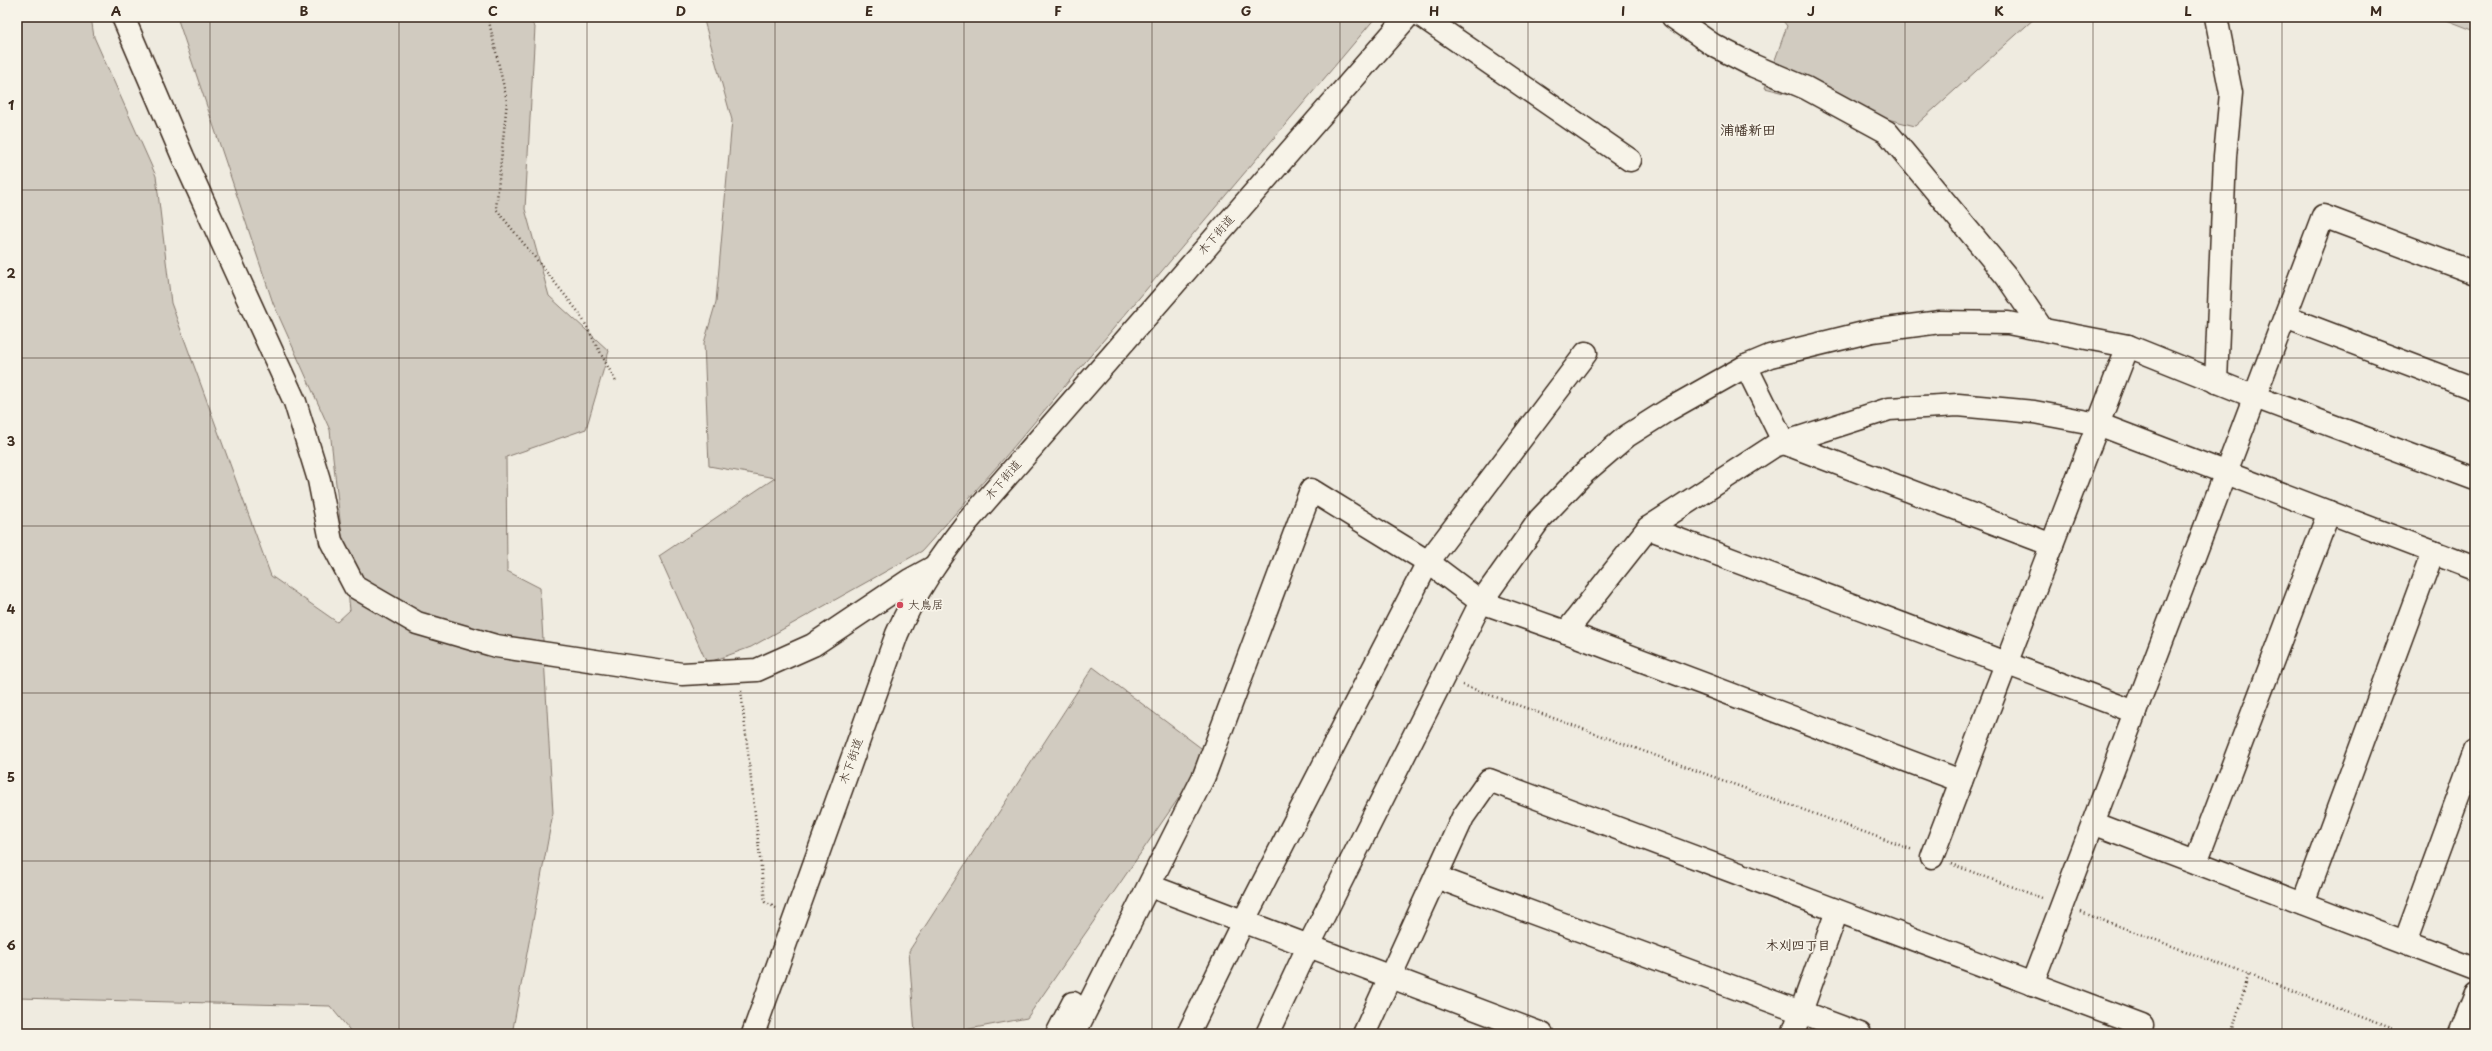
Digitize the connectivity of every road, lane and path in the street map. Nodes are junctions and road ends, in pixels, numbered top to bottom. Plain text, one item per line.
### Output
1 (123, 17) edge
2 (488, 17) edge
3 (1407, 17) edge
4 (1423, 17) edge
5 (1673, 17) edge
6 (2216, 17) edge
7 (1630, 160) dead end
8 (2475, 273) edge
9 (2285, 317) junction
10 (2042, 329) junction
11 (2128, 346) junction
12 (1586, 353) dead end
13 (1746, 366) junction
14 (616, 382) dead end
15 (2216, 382) junction
16 (2475, 389) edge
17 (2255, 397) junction
18 (2098, 424) junction
19 (1784, 443) junction
20 (2226, 472) junction
21 (2475, 479) edge
22 (2329, 512) junction
23 (1648, 528) junction
24 (2052, 545) junction
25 (2433, 552) junction
26 (1428, 562) junction
27 (932, 568) junction
28 (2475, 568) edge
29 (1481, 602) junction
30 (1566, 632) junction
31 (2006, 665) junction
32 (738, 671) junction
33 (2135, 712) junction
34 (2475, 751) edge
35 (1962, 781) junction
36 (1194, 798) junction
37 (2093, 823) junction
38 (1932, 857) dead end
39 (2196, 862) junction
40 (1436, 877) junction
41 (1150, 886) junction
42 (2303, 903) junction
43 (1837, 911) junction
44 (794, 919) junction
45 (1243, 922) junction
46 (2405, 942) junction
47 (1308, 947) junction
48 (2475, 969) edge
49 (2248, 973) dead end
50 (1389, 978) junction
51 (2032, 984) junction
52 (2475, 994) edge
53 (1802, 1012) junction
54 (66, 1034) edge
55 (100, 1034) edge
56 (752, 1034) edge
57 (1057, 1034) edge
58 (1074, 1034) edge
59 (1188, 1034) edge
60 (1267, 1034) edge
61 (1364, 1034) edge
62 (1542, 1034) edge
63 (1793, 1034) edge
64 (1860, 1034) edge
65 (2139, 1034) edge
66 (2231, 1034) edge
67 (2459, 1034) edge

1 - 32 street
2 - 14 path
3 - 27 street, 木下街道
4 - 7 street
5 - 10 street
6 - 15 street
8 - 9 street
9 - 16 street
9 - 17 street
10 - 11 street
10 - 13 street
11 - 15 street
11 - 18 street
12 - 26 street
13 - 19 street
13 - 29 street
15 - 17 street
17 - 20 street
17 - 21 street
18 - 19 street
18 - 20 street
18 - 24 street
19 - 23 street
19 - 24 street
20 - 22 street
20 - 33 street
22 - 25 street
22 - 39 street
23 - 30 street
23 - 31 street
24 - 31 street
25 - 28 street
25 - 42 street
26 - 29 street
26 - 36 street
26 - 45 street
27 - 32 street
27 - 44 street, 木下街道
29 - 30 street
29 - 47 street
30 - 35 street
31 - 33 street
31 - 35 street
32 - 44 path
33 - 37 street
34 - 46 street
35 - 38 street
36 - 41 street
36 - 57 street
37 - 39 street
37 - 51 street
39 - 42 street
40 - 43 street
40 - 50 street
40 - 53 street
41 - 45 street
41 - 58 street
42 - 46 street
43 - 51 street
43 - 53 street
44 - 56 street, 木下街道
45 - 47 street
45 - 59 street
46 - 48 street
47 - 50 street
47 - 60 street
49 - 66 path
50 - 61 street
50 - 62 street
51 - 65 street
52 - 67 street
53 - 63 street
53 - 64 street
54 - 55 path

